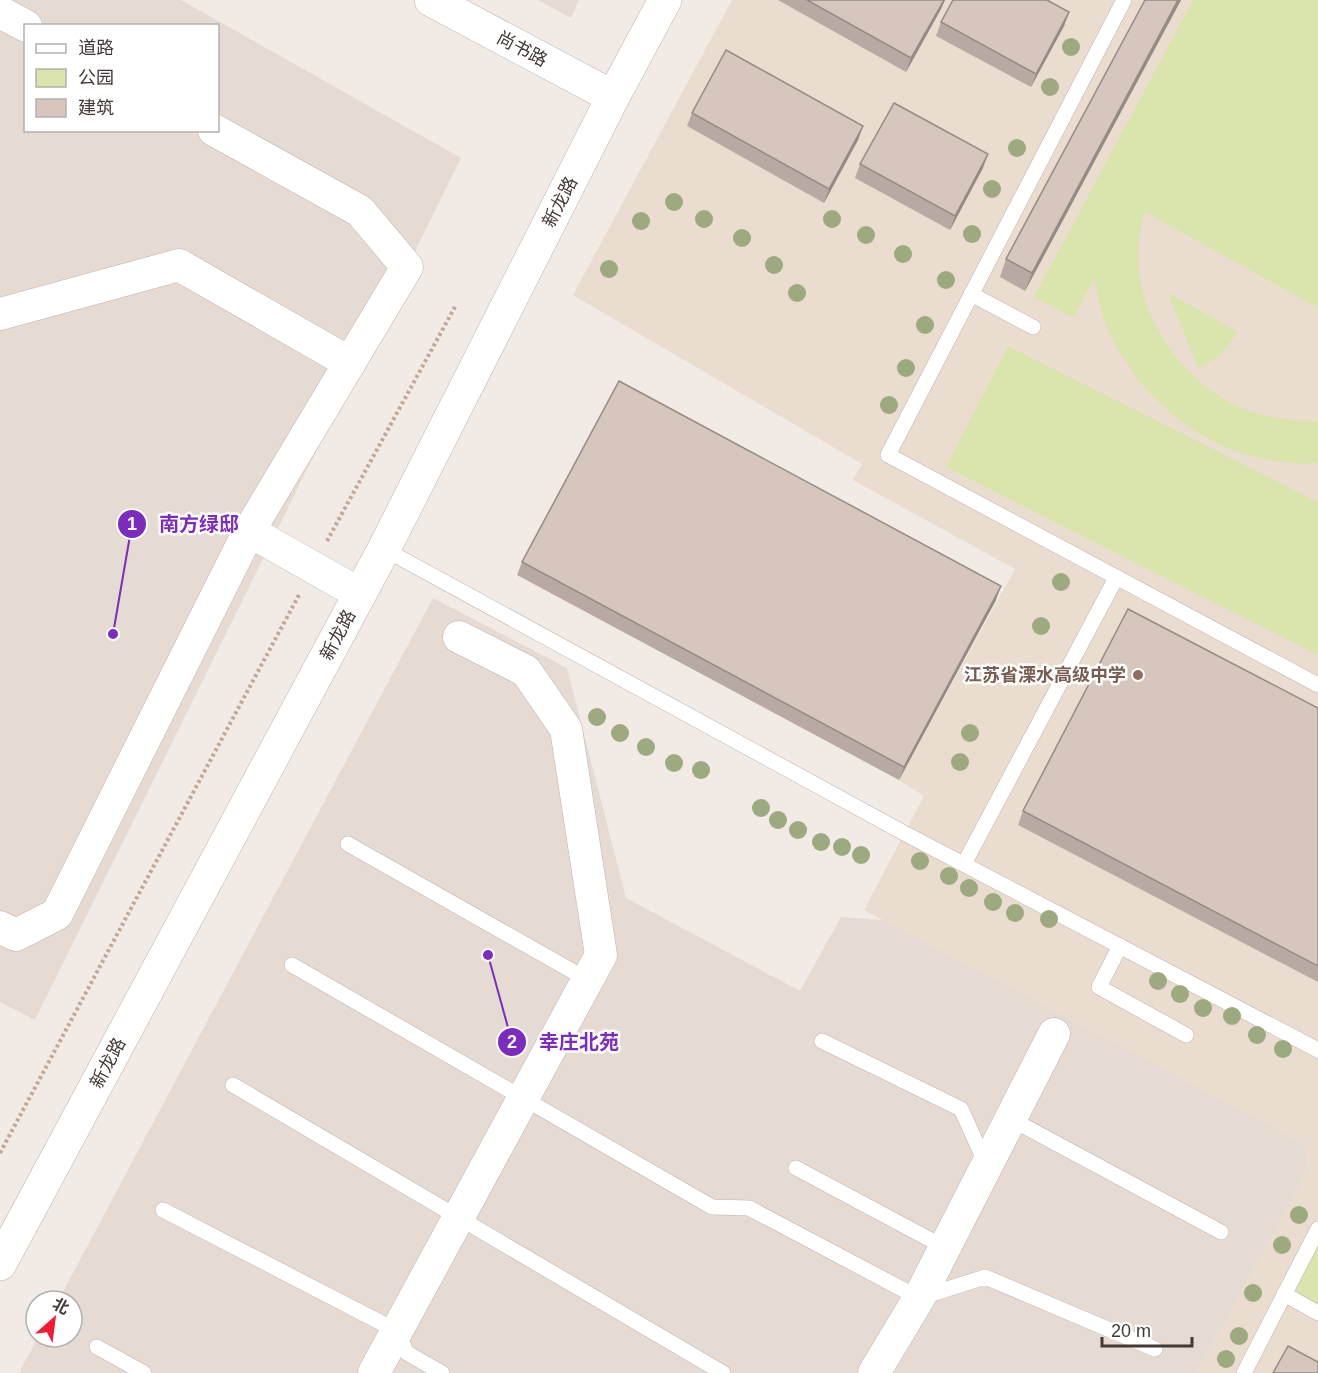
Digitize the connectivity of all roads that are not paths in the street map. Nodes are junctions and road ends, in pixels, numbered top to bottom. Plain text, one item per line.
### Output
1 (431, 0) edge
2 (665, 0) edge
3 (1124, 0) edge
4 (0, 12) edge
5 (24, 25) edge
6 (613, 97) junction
7 (218, 132) edge
8 (971, 294) junction
9 (0, 314) edge
10 (1033, 327) dead end
11 (350, 363) junction
12 (249, 531) junction
13 (384, 549) junction
14 (1116, 578) junction
15 (360, 594) junction
16 (459, 637) dead end
17 (1318, 685) edge
18 (348, 844) dead end
19 (964, 864) junction
20 (0, 927) edge
21 (1119, 946) junction
22 (292, 965) dead end
23 (588, 980) junction
24 (1054, 1034) dead end
25 (1186, 1035) dead end
26 (822, 1041) dead end
27 (1318, 1050) edge
28 (233, 1085) dead end
29 (524, 1097) junction
30 (1011, 1119) junction
31 (987, 1166) junction
32 (796, 1168) dead end
33 (163, 1210) dead end
34 (459, 1217) junction
35 (1318, 1229) edge
36 (1221, 1232) dead end
37 (944, 1247) junction
38 (0, 1264) edge
39 (1284, 1294) junction
40 (919, 1298) junction
41 (1318, 1313) edge
42 (397, 1331) junction
43 (97, 1347) dead end
44 (1155, 1348) dead end
45 (144, 1373) edge
46 (374, 1373) edge
47 (442, 1373) edge
48 (723, 1373) edge
49 (874, 1373) edge
50 (1244, 1373) edge

1 - 6 street, 尚书路
2 - 6 street, 新龙路
3 - 8 lane
4 - 5 street
6 - 13 street, 新龙路
7 - 11 street
8 - 10 lane
8 - 14 lane
9 - 11 street
11 - 12 street
12 - 15 street
12 - 20 street
13 - 15 street, 新龙路
13 - 19 lane
14 - 17 lane
14 - 19 lane
15 - 38 street, 新龙路
16 - 23 street
18 - 23 lane
19 - 21 lane
21 - 25 lane
21 - 27 lane
22 - 29 lane
23 - 29 street
24 - 30 street
26 - 31 lane
28 - 34 lane
29 - 34 street
29 - 40 lane
30 - 31 street
30 - 36 lane
31 - 37 street
32 - 37 lane
33 - 42 lane
34 - 42 street
34 - 48 lane
35 - 39 lane
37 - 40 street
39 - 41 lane
39 - 50 lane
40 - 44 lane
40 - 49 street
42 - 46 street
42 - 47 lane
43 - 45 lane

